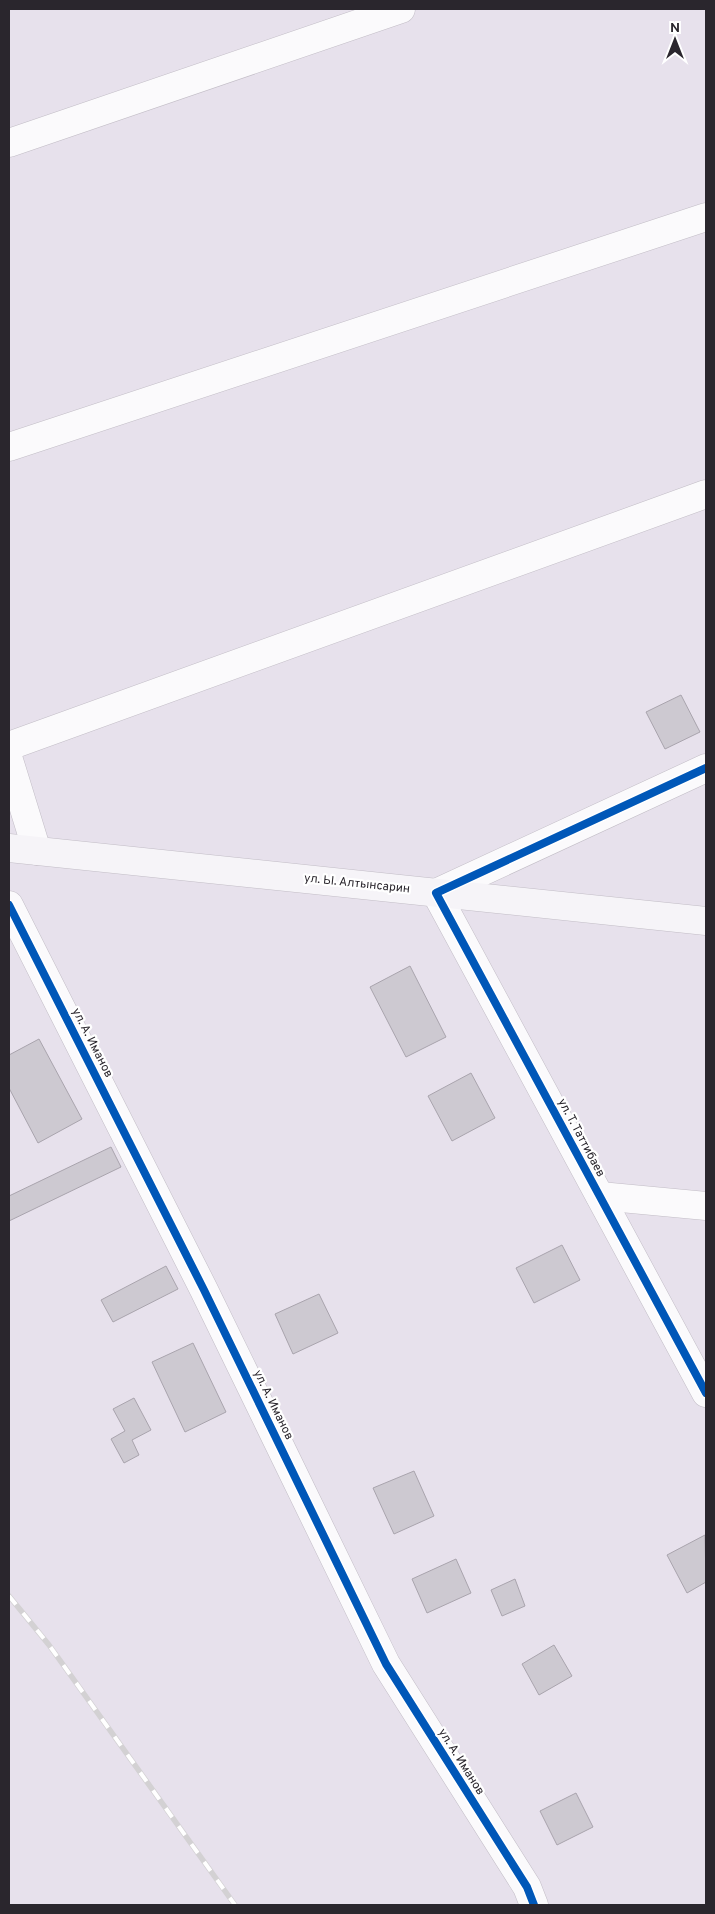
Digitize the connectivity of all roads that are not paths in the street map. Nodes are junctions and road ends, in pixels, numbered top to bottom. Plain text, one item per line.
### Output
1 (402, 9) edge
2 (9, 143) edge
3 (706, 217) edge
4 (9, 447) edge
5 (706, 494) edge
6 (9, 746) edge
7 (9, 760) edge
8 (706, 768) edge
9 (9, 848) edge
10 (37, 851) junction
11 (436, 893) junction
12 (9, 905) edge
13 (706, 921) edge
14 (600, 1196) junction
15 (706, 1206) edge
16 (706, 1394) edge
17 (534, 1905) edge

1 - 2 street
3 - 4 street
5 - 6 street
7 - 10 street
8 - 11 street
9 - 10 street, ул. Ы. Алтынсарин
10 - 11 street, ул. Ы. Алтынсарин
11 - 13 street, ул. Ы. Алтынсарин
11 - 14 street, ул. Т. Таттибаев
12 - 17 street, ул. А. Иманов
14 - 15 street
14 - 16 street, ул. Т. Таттибаев

